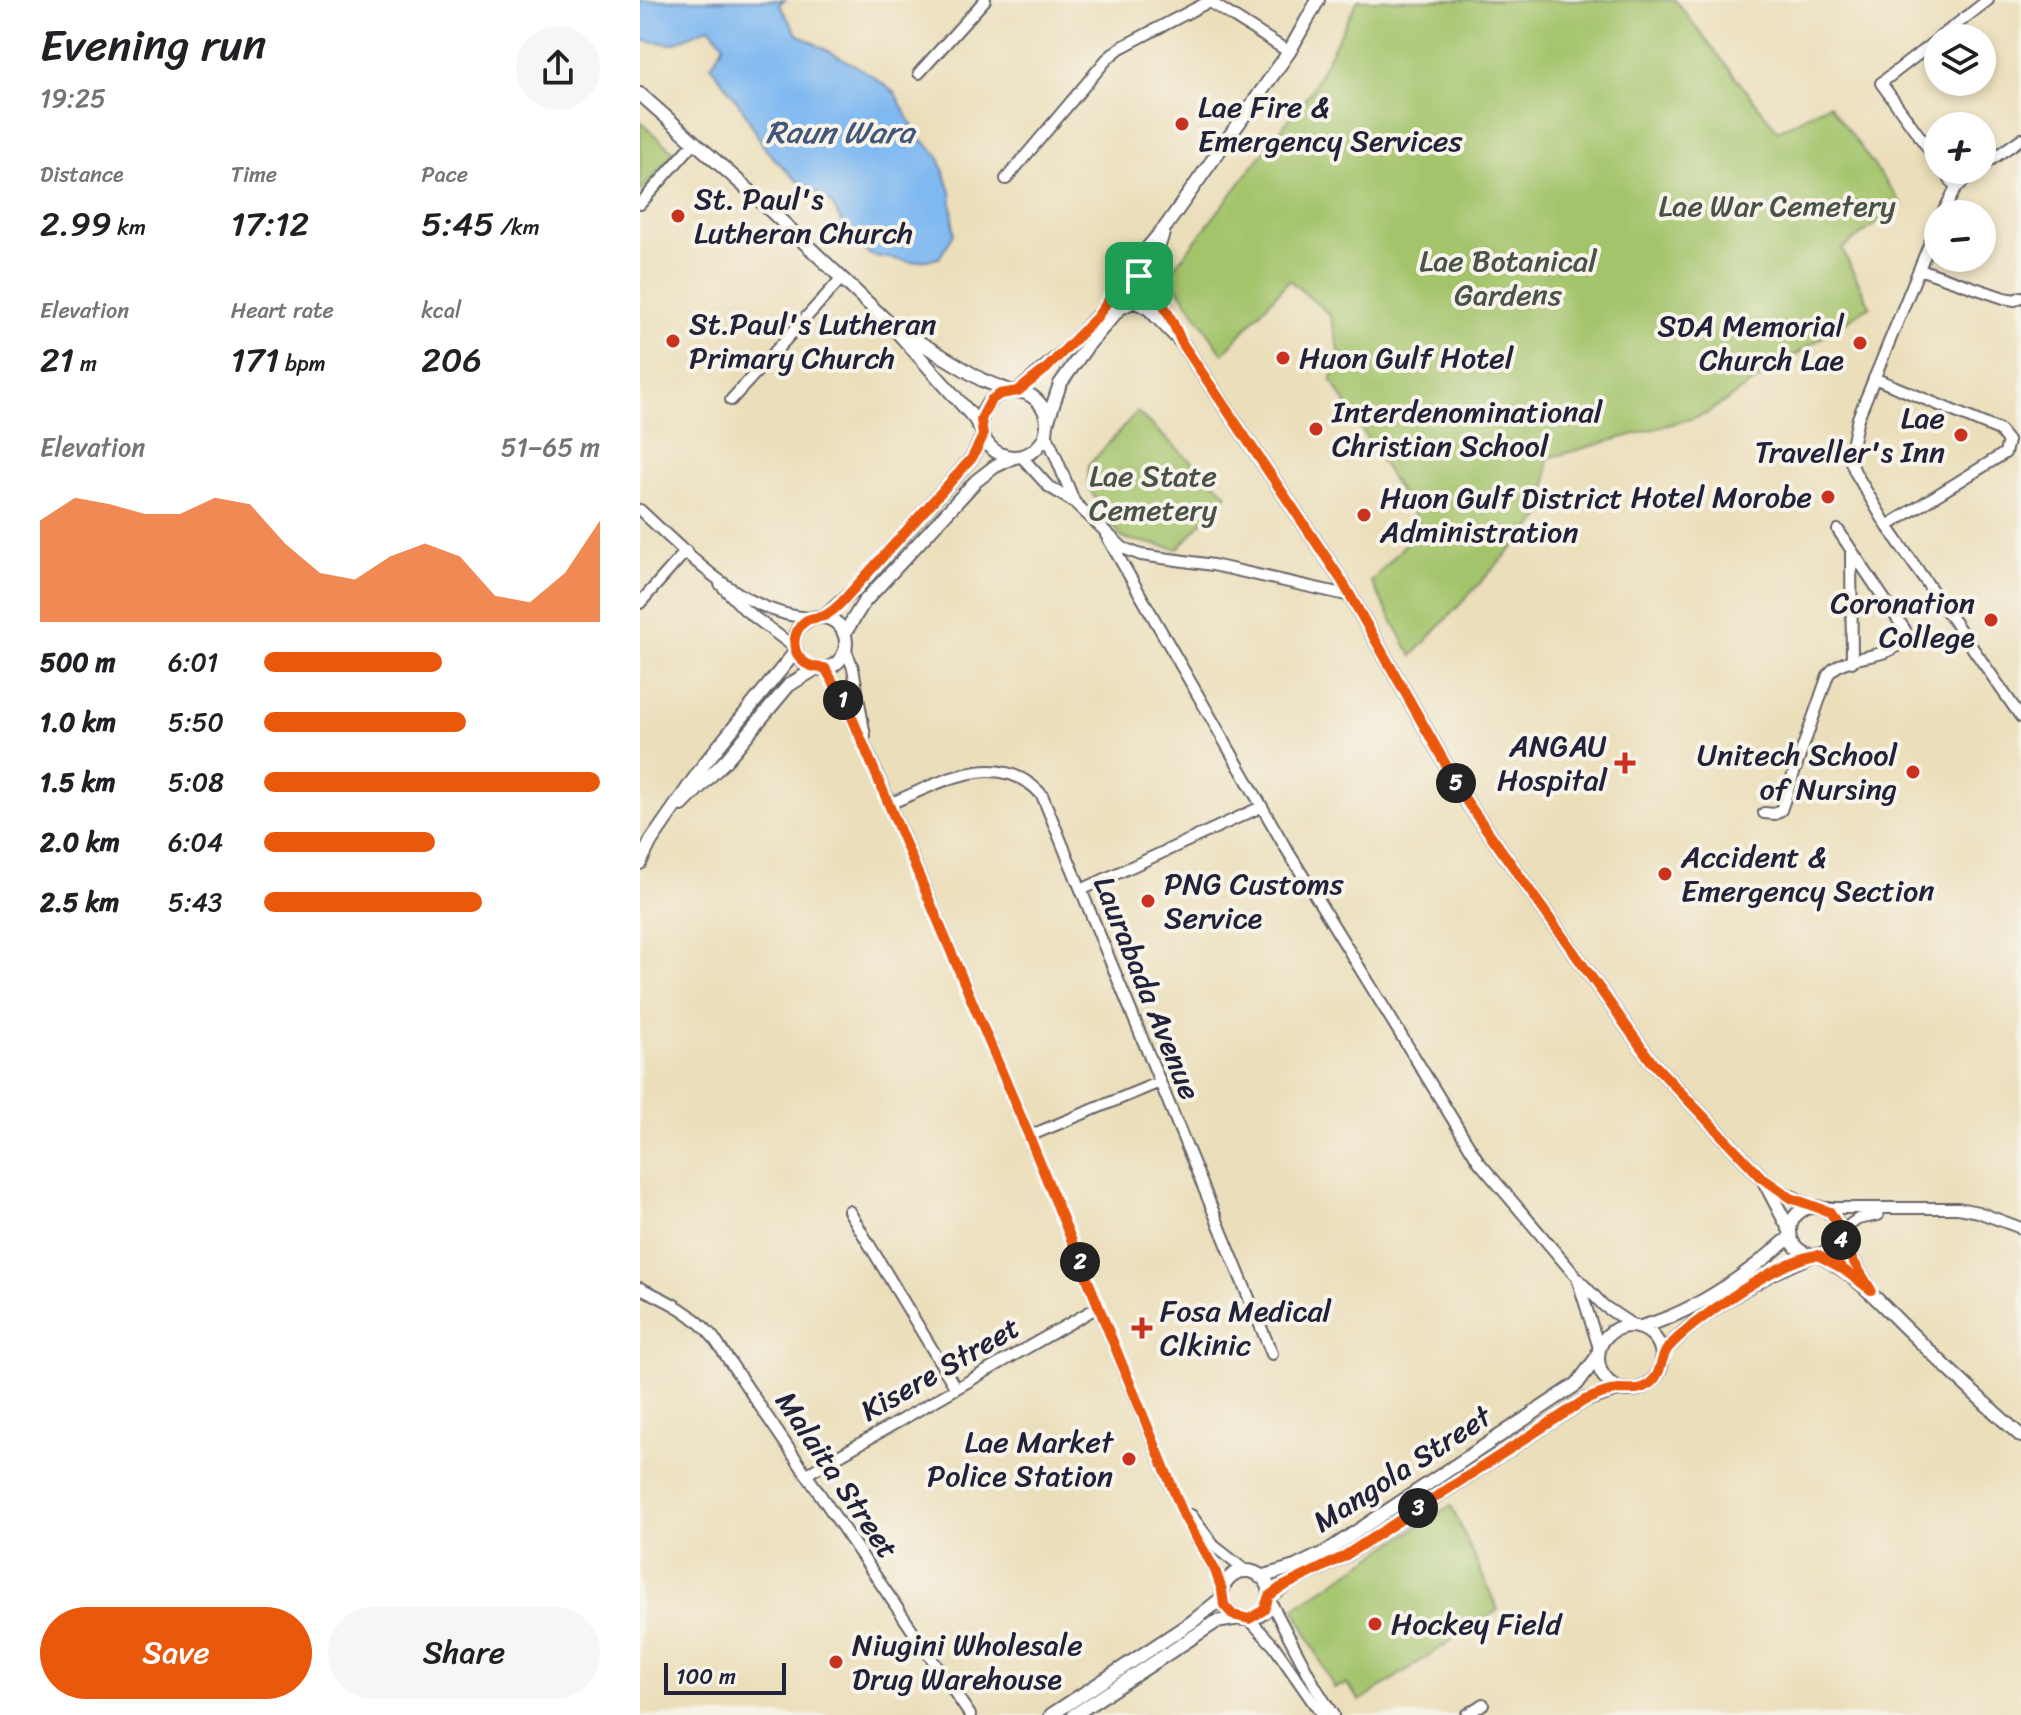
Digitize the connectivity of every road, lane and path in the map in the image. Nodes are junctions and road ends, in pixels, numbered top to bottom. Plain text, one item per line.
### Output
1 (985, 0) edge
2 (1318, 0) edge
3 (1988, 0) edge
4 (1208, 1) edge
5 (1957, 24) edge
6 (1924, 50) edge
7 (1289, 52) junction
8 (919, 73) dead end
9 (640, 94) edge
10 (2021, 139) edge
11 (1924, 143) edge
12 (693, 144) junction
13 (1996, 156) edge
14 (1006, 179) dead end
15 (1953, 184) edge
16 (1961, 184) edge
17 (1956, 188) junction
18 (1950, 200) edge
19 (640, 204) edge
20 (1166, 226) junction
21 (1924, 257) edge
22 (1919, 269) junction
23 (841, 279) junction
24 (1146, 281) junction
25 (1121, 282) junction
26 (2021, 297) edge
27 (1133, 301) junction
28 (891, 325) junction
29 (1182, 343) junction
30 (1874, 378) junction
31 (1014, 391) junction
32 (731, 400) dead end
33 (1047, 426) junction
34 (982, 433) junction
35 (1017, 457) junction
36 (1075, 503) junction
37 (640, 510) edge
38 (1887, 526) junction
39 (1838, 530) dead end
40 (1106, 535) junction
41 (1851, 550) junction
42 (686, 551) junction
43 (709, 570) junction
44 (1351, 596) junction
45 (640, 603) edge
46 (818, 618) junction
47 (845, 641) junction
48 (795, 649) junction
49 (1852, 662) junction
50 (821, 668) junction
51 (2021, 717) edge
52 (870, 757) junction
53 (889, 804) junction
54 (1261, 807) junction
55 (673, 812) junction
56 (1764, 813) dead end
57 (640, 863) edge
58 (1081, 890) junction
59 (1160, 1082) junction
60 (1029, 1136) junction
61 (1761, 1177) junction
62 (1816, 1207) junction
63 (1915, 1210) junction
64 (849, 1211) dead end
65 (2021, 1228) edge
66 (1790, 1233) junction
67 (1838, 1234) junction
68 (1816, 1255) junction
69 (1574, 1274) dead end
70 (640, 1288) edge
71 (1871, 1290) junction
72 (1098, 1307) junction
73 (1638, 1326) junction
74 (1598, 1353) junction
75 (1272, 1354) dead end
76 (1662, 1354) junction
77 (955, 1387) junction
78 (1621, 1389) junction
79 (2021, 1436) edge
80 (807, 1474) junction
81 (1175, 1494) junction
82 (1247, 1572) junction
83 (1260, 1577) junction
84 (1222, 1594) junction
85 (1269, 1597) junction
86 (1244, 1619) junction
87 (1483, 1704) dead end
88 (970, 1715) edge
89 (1051, 1715) edge
90 (1074, 1715) edge
91 (1322, 1715) edge
92 (1333, 1715) edge
93 (1466, 1715) edge

1 - 8 street
2 - 7 main road
3 - 5 street
4 - 7 street
4 - 14 street
6 - 11 street
7 - 20 main road
9 - 12 main road
10 - 13 street
12 - 19 street
12 - 23 main road
15 - 17 street
16 - 17 street
17 - 18 street
20 - 24 main road
20 - 25 main road
21 - 22 street
22 - 26 street
22 - 30 street
23 - 28 main road
23 - 32 street
24 - 25 main road
24 - 27 main road
24 - 29 main road
25 - 27 main road
25 - 31 main road
27 - 29 main road
27 - 33 main road
28 - 31 main road
28 - 34 main road
29 - 44 main road
30 - 38 street
30 - 38 street
31 - 33 main road
31 - 34 main road
33 - 35 main road
33 - 36 street
34 - 35 main road
34 - 46 main road
35 - 36 street
35 - 47 main road
36 - 40 street
37 - 42 street
38 - 51 street
39 - 41 street
40 - 44 street
40 - 54 street
41 - 49 street
41 - 49 street
42 - 43 street
42 - 45 street
43 - 46 street
43 - 48 street
44 - 61 main road
46 - 47 main road
46 - 48 main road
47 - 50 main road
47 - 52 street
48 - 50 main road
48 - 55 main road
49 - 56 street
50 - 52 street
50 - 55 main road
52 - 53 street
53 - 58 street, Laurabada Avenue
53 - 60 street
54 - 58 street
54 - 69 street
55 - 57 main road
58 - 59 street, Laurabada Avenue
59 - 60 street
59 - 75 street, Laurabada Avenue
60 - 72 street
61 - 62 main road
61 - 66 main road
62 - 63 street
62 - 66 main road
62 - 67 main road
63 - 65 street
63 - 67 street
64 - 77 street
66 - 68 main road
66 - 73 main road
67 - 68 main road
67 - 71 main road
68 - 71 main road
68 - 76 main road
70 - 80 street, Malaita Street
71 - 79 main road
72 - 77 street, Kisere Street
72 - 81 street
73 - 74 main road
73 - 74 street
73 - 76 main road
74 - 78 main road
74 - 83 main road, Mangola Street
76 - 78 main road
77 - 80 street, Kisere Street
78 - 85 main road, Mangola Street
80 - 88 street, Malaita Street
81 - 82 street
81 - 84 street
82 - 83 main road
82 - 84 main road
83 - 85 main road
84 - 86 main road
84 - 89 main road
85 - 86 main road
85 - 92 street
86 - 90 main road
86 - 91 street
87 - 93 street

